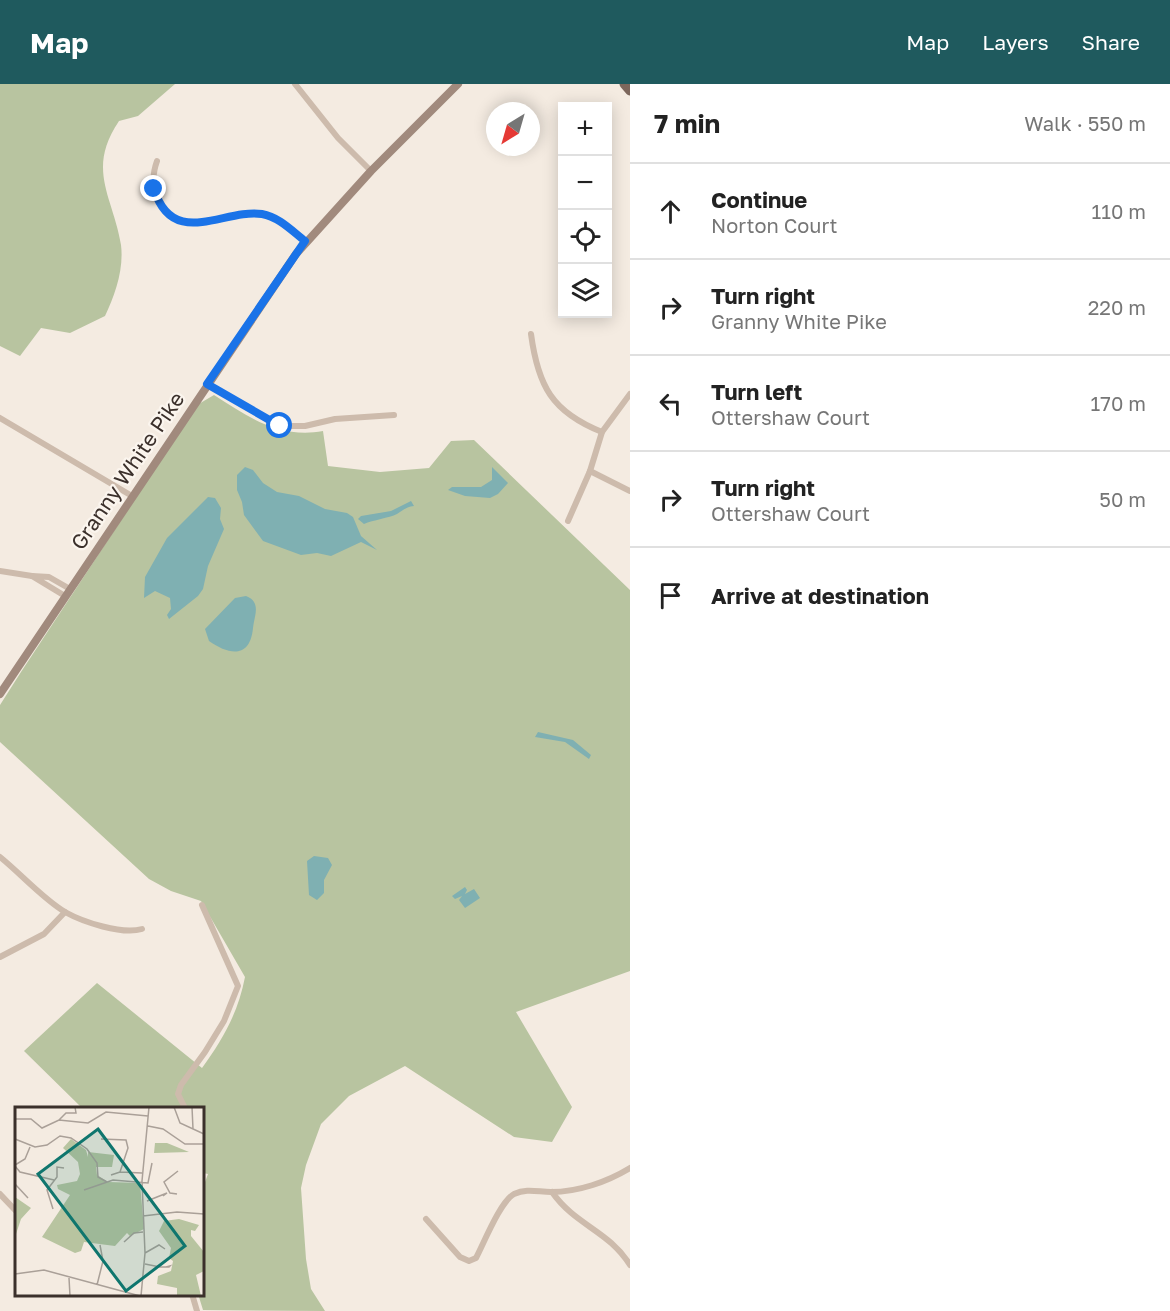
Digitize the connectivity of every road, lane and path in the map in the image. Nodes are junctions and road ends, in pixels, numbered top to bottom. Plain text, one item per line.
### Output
1 (295, 84) edge
2 (458, 84) edge
3 (624, 84) edge
4 (630, 91) edge
5 (157, 161) dead end
6 (371, 171) junction
7 (305, 241) junction
8 (531, 334) dead end
9 (207, 384) junction
10 (630, 394) edge
11 (394, 415) dead end
12 (0, 418) edge
13 (602, 432) junction
14 (590, 471) junction
15 (630, 491) edge
16 (132, 496) junction
17 (568, 520) dead end
18 (0, 571) edge
19 (68, 593) junction
20 (0, 694) edge
21 (0, 856) edge
22 (202, 905) dead end
23 (65, 912) junction
24 (142, 928) dead end
25 (0, 957) edge
26 (184, 1107) edge
27 (630, 1168) edge
28 (552, 1192) junction
29 (0, 1194) edge
30 (15, 1210) edge
31 (426, 1219) dead end
32 (630, 1265) edge
33 (193, 1296) edge
34 (197, 1311) edge

1 - 6 street
2 - 6 main road, Granny White Pike
3 - 4 main road
5 - 7 street
6 - 7 main road, Granny White Pike
7 - 9 main road, Granny White Pike
8 - 13 street
9 - 11 street
9 - 16 main road, Granny White Pike
10 - 13 street
12 - 16 street
13 - 14 street
14 - 15 street
14 - 17 street
16 - 19 main road, Granny White Pike
18 - 19 street
19 - 20 main road, Granny White Pike
21 - 23 street
22 - 26 street
23 - 24 street
23 - 25 street
27 - 28 street
28 - 31 street
28 - 32 street
29 - 30 street
33 - 34 street

